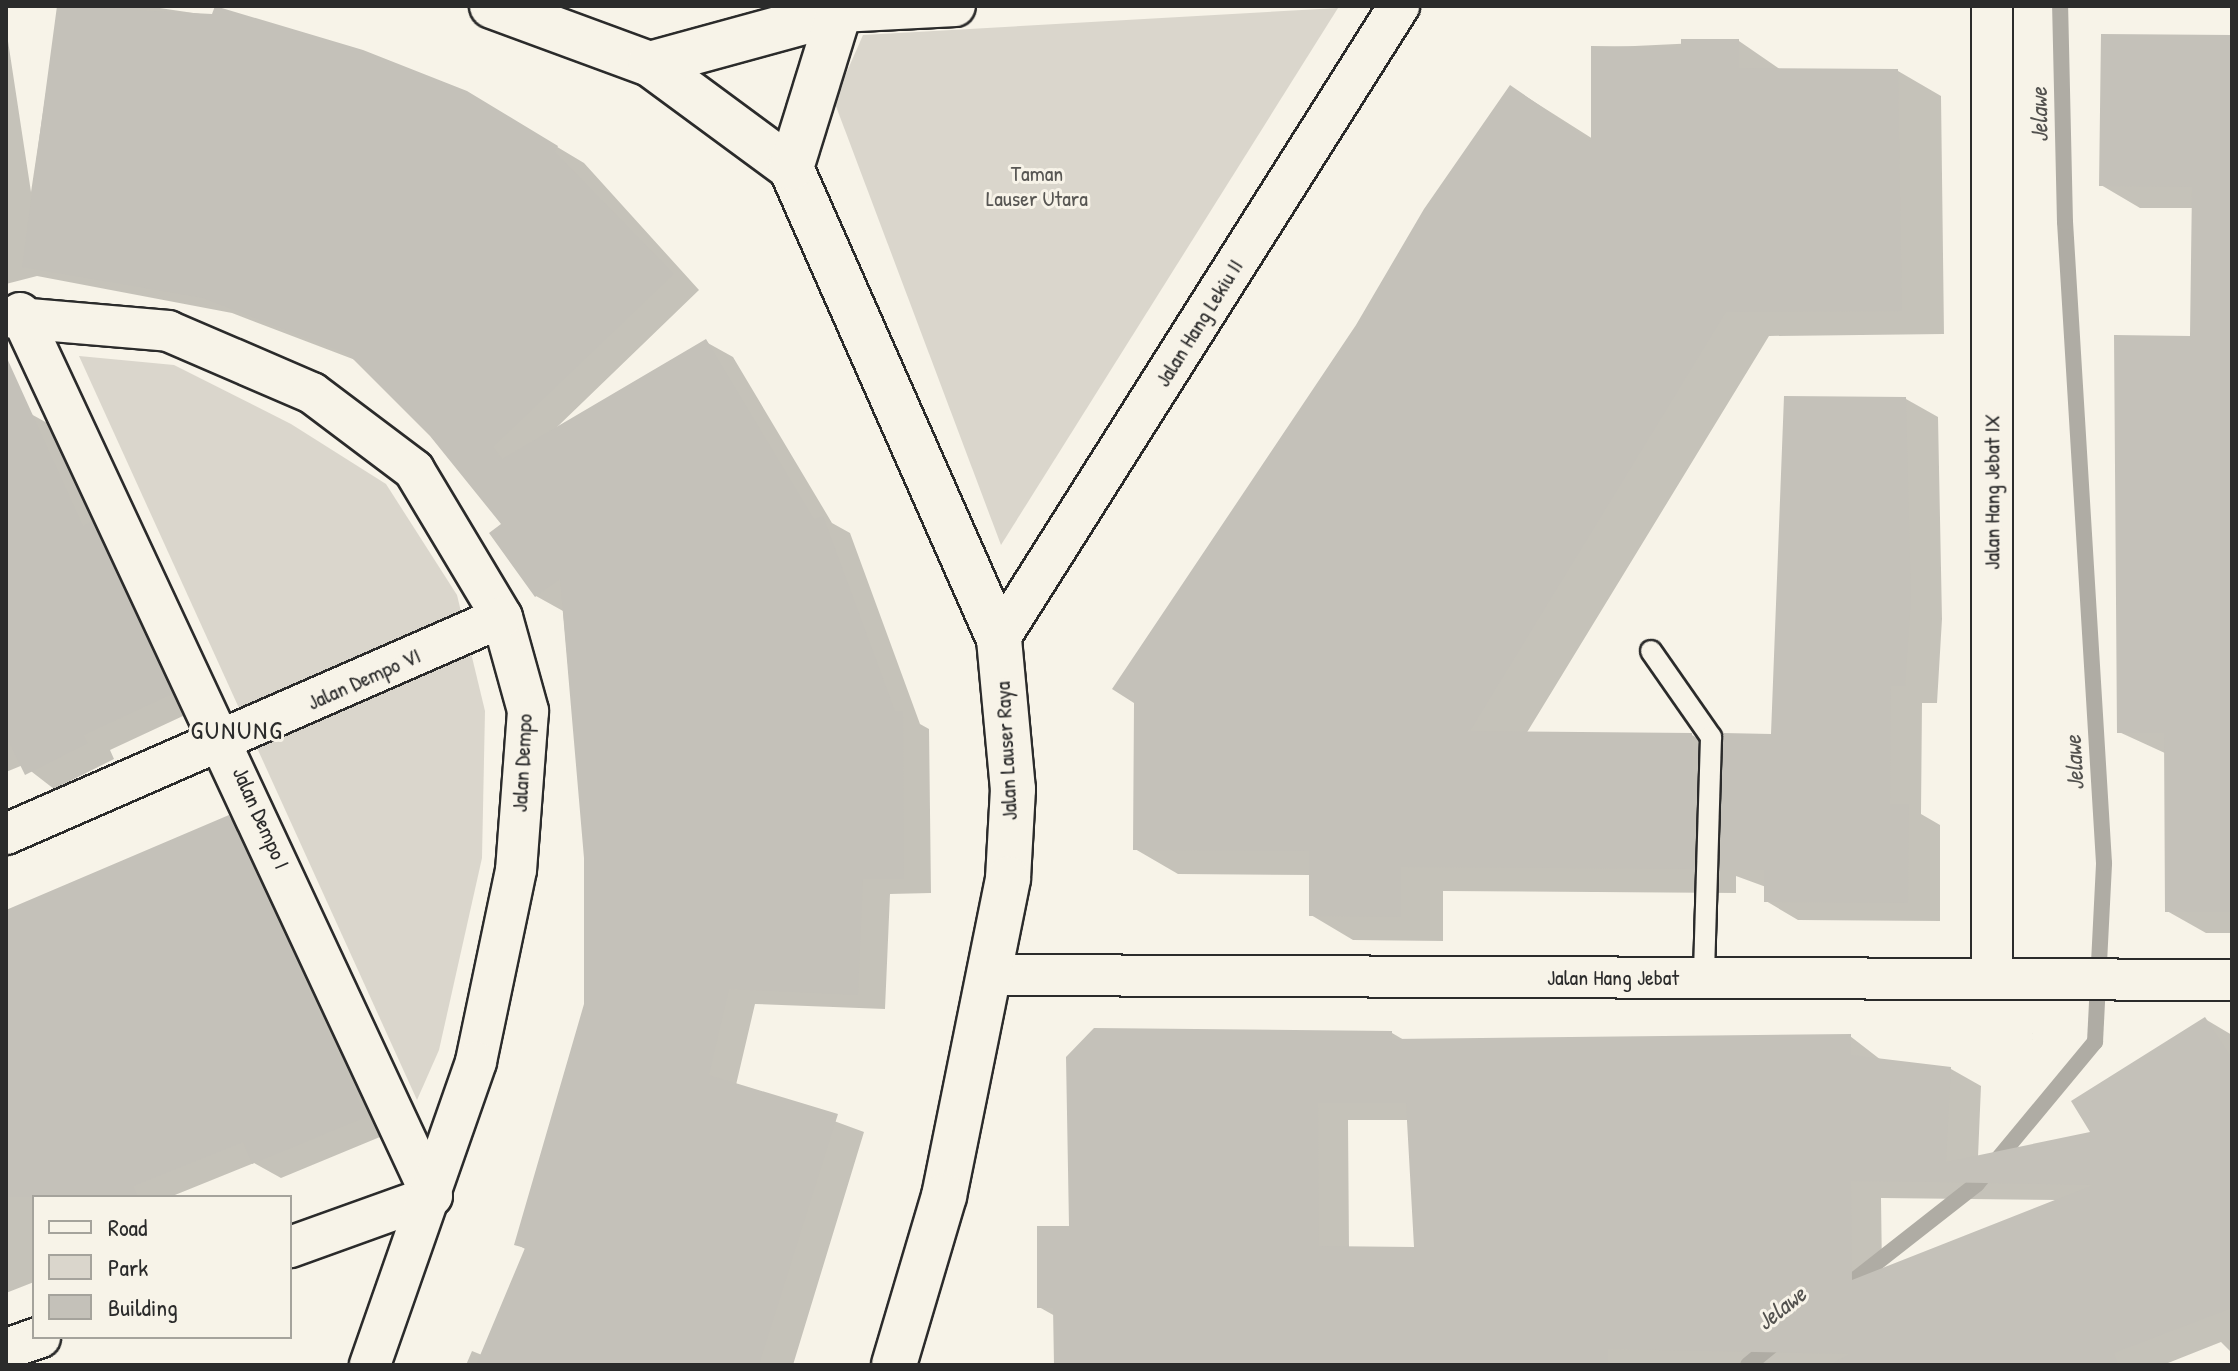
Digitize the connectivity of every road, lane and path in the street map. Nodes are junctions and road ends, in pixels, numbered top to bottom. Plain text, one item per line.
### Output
1 (492, 6) edge
2 (955, 6) edge
3 (1399, 6) edge
4 (1992, 6) edge
5 (840, 9) edge
6 (650, 64) junction
7 (791, 168) junction
8 (13, 315) edge
9 (502, 617) junction
10 (999, 639) junction
11 (1651, 651) dead end
12 (226, 742) junction
13 (6, 834) edge
14 (994, 975) junction
15 (1704, 978) junction
16 (1992, 979) junction
17 (2232, 980) edge
18 (432, 1196) junction
19 (292, 1246) edge
20 (34, 1339) edge
21 (6, 1349) edge
22 (370, 1365) edge
23 (894, 1365) edge

1 - 6 street
2 - 5 street
3 - 10 street, Jalan Hang Lekiu II
4 - 16 street, Jalan Hang Jebat IX
5 - 6 street
5 - 7 street
6 - 7 street
7 - 10 street, Jalan Lauser Raya
8 - 9 street, Jalan Dempo
8 - 12 street, Jalan Dempo I
9 - 12 street, Jalan Dempo VI
9 - 18 street, Jalan Dempo
10 - 14 street, Jalan Lauser Raya
11 - 15 lane
12 - 13 street, Jalan Dempo VI
12 - 18 street, Jalan Dempo I
14 - 15 street, Jalan Hang Jebat
14 - 23 street, Jalan Lauser Raya
15 - 16 street, Jalan Hang Jebat
16 - 17 street, Jalan Hang Jebat
18 - 19 street
18 - 22 street, Jalan Dempo
20 - 21 street

